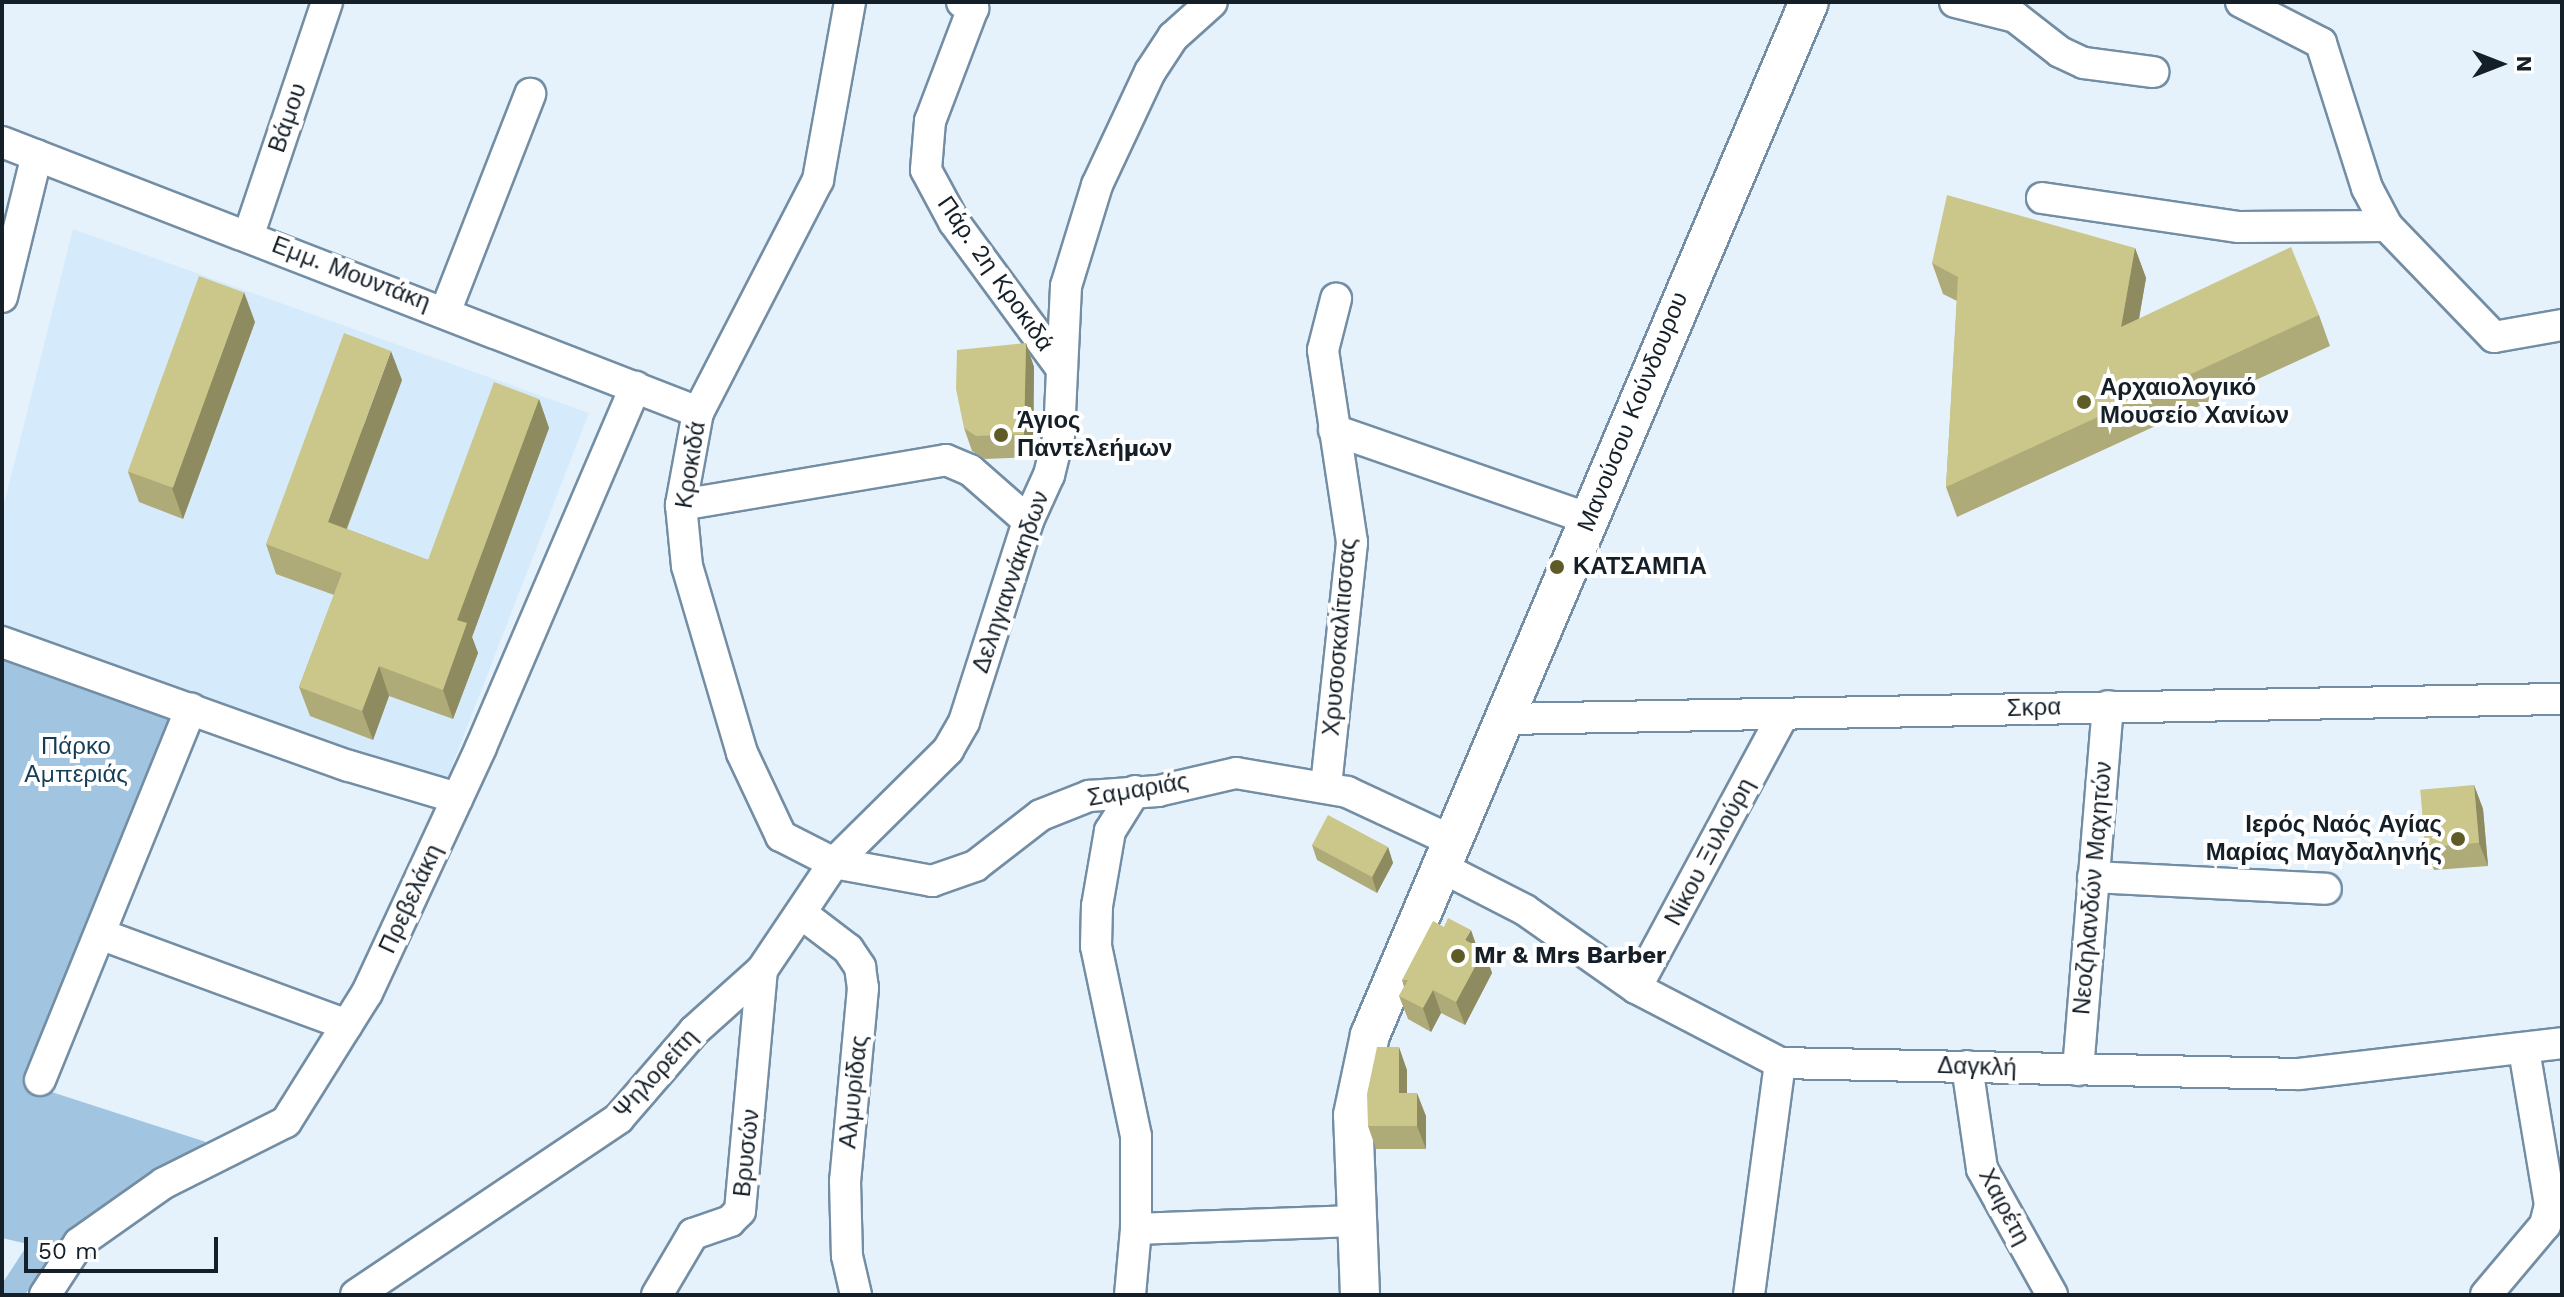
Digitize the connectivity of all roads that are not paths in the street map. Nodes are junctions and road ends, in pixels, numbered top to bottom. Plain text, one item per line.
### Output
1 (327, 2) edge
2 (850, 2) edge
3 (962, 2) edge
4 (1212, 2) edge
5 (1809, 2) edge
6 (1955, 2) edge
7 (2241, 2) edge
8 (2153, 72) dead end
9 (530, 94) dead end
10 (2, 142) edge
11 (37, 155) junction
12 (2042, 198) dead end
13 (2387, 226) junction
14 (249, 234) junction
15 (2, 297) edge
16 (1336, 299) dead end
17 (446, 310) junction
18 (2562, 325) edge
19 (1062, 369) junction
20 (635, 387) junction
21 (698, 412) junction
22 (1334, 430) junction
23 (681, 505) junction
24 (1589, 519) junction
25 (1028, 521) junction
26 (2, 642) edge
27 (2562, 699) edge
28 (2108, 706) junction
29 (191, 709) junction
30 (1783, 715) junction
31 (1506, 719) junction
32 (1326, 786) junction
33 (1135, 791) junction
34 (457, 798) junction
35 (1449, 855) junction
36 (834, 863) junction
37 (2093, 877) junction
38 (2326, 889) dead end
39 (802, 914) junction
40 (100, 934) junction
41 (762, 970) junction
42 (1636, 988) junction
43 (347, 1025) junction
44 (2562, 1043) edge
45 (2524, 1049) junction
46 (1780, 1063) junction
47 (1967, 1066) junction
48 (2078, 1070) junction
49 (40, 1080) dead end
50 (1354, 1221) junction
51 (1136, 1229) junction
52 (45, 1295) edge
53 (356, 1295) edge
54 (657, 1295) edge
55 (856, 1295) edge
56 (1130, 1295) edge
57 (1360, 1295) edge
58 (1749, 1295) edge
59 (2052, 1295) edge
60 (2486, 1295) edge

1 - 14 street, Βάμου
2 - 21 street, Κροκιδά
3 - 19 street, Πάρ. 2η Κροκιδά
4 - 19 street, Δεληγιαννάκηδων
5 - 24 main road, Μανούσου Κούνδουρου
6 - 8 street
7 - 13 street
9 - 17 street
10 - 11 street, Εμμ. Μουντάκη
11 - 14 street, Εμμ. Μουντάκη
11 - 15 street
12 - 13 street
13 - 18 street
14 - 17 street, Εμμ. Μουντάκη
16 - 22 street, Χρυσοσκαλίτισσας
17 - 20 street, Εμμ. Μουντάκη
19 - 25 street, Δεληγιαννάκηδων
20 - 21 street, Εμμ. Μουντάκη
20 - 34 street, Πρεβελάκη
21 - 23 street, Κροκιδά
22 - 24 street
22 - 32 street, Χρυσοσκαλίτισσας
23 - 25 street
23 - 36 street, Κροκιδά
24 - 31 main road, Μανούσου Κούνδουρου
25 - 36 street, Δεληγιαννάκηδων
26 - 29 street
27 - 28 street, Σκρα
28 - 30 street, Σκρα
28 - 37 street, Νεοζηλανδών Μαχητών
29 - 34 street
29 - 40 street
30 - 31 street, Σκρα
30 - 42 street, Νίκου Ξυλούρη
31 - 35 main road, Μανούσου Κούνδουρου
32 - 33 street, Σαμαριάς
32 - 35 street, Σαμαριάς
33 - 36 street, Σαμαριάς
33 - 51 street
34 - 43 street, Πρεβελάκη
35 - 42 street, Δαγκλή
35 - 50 main road, Μανούσου Κούνδουρου
36 - 39 street, Ψηλορείτη
37 - 38 street
37 - 48 street, Νεοζηλανδών Μαχητών
39 - 41 street, Ψηλορείτη
39 - 55 street, Αλμυρίδας
40 - 43 street
40 - 49 street
41 - 53 street, Ψηλορείτη
41 - 54 street, Βρυσών
42 - 46 street, Δαγκλή
43 - 52 street, Πρεβελάκη
44 - 45 street, Δαγκλή
45 - 48 street, Δαγκλή
45 - 60 street
46 - 47 street, Δαγκλή
46 - 58 street
47 - 48 street, Δαγκλή
47 - 59 street, Χαιρέτη
50 - 51 street
50 - 57 main road, Μανούσου Κούνδουρου
51 - 56 street

